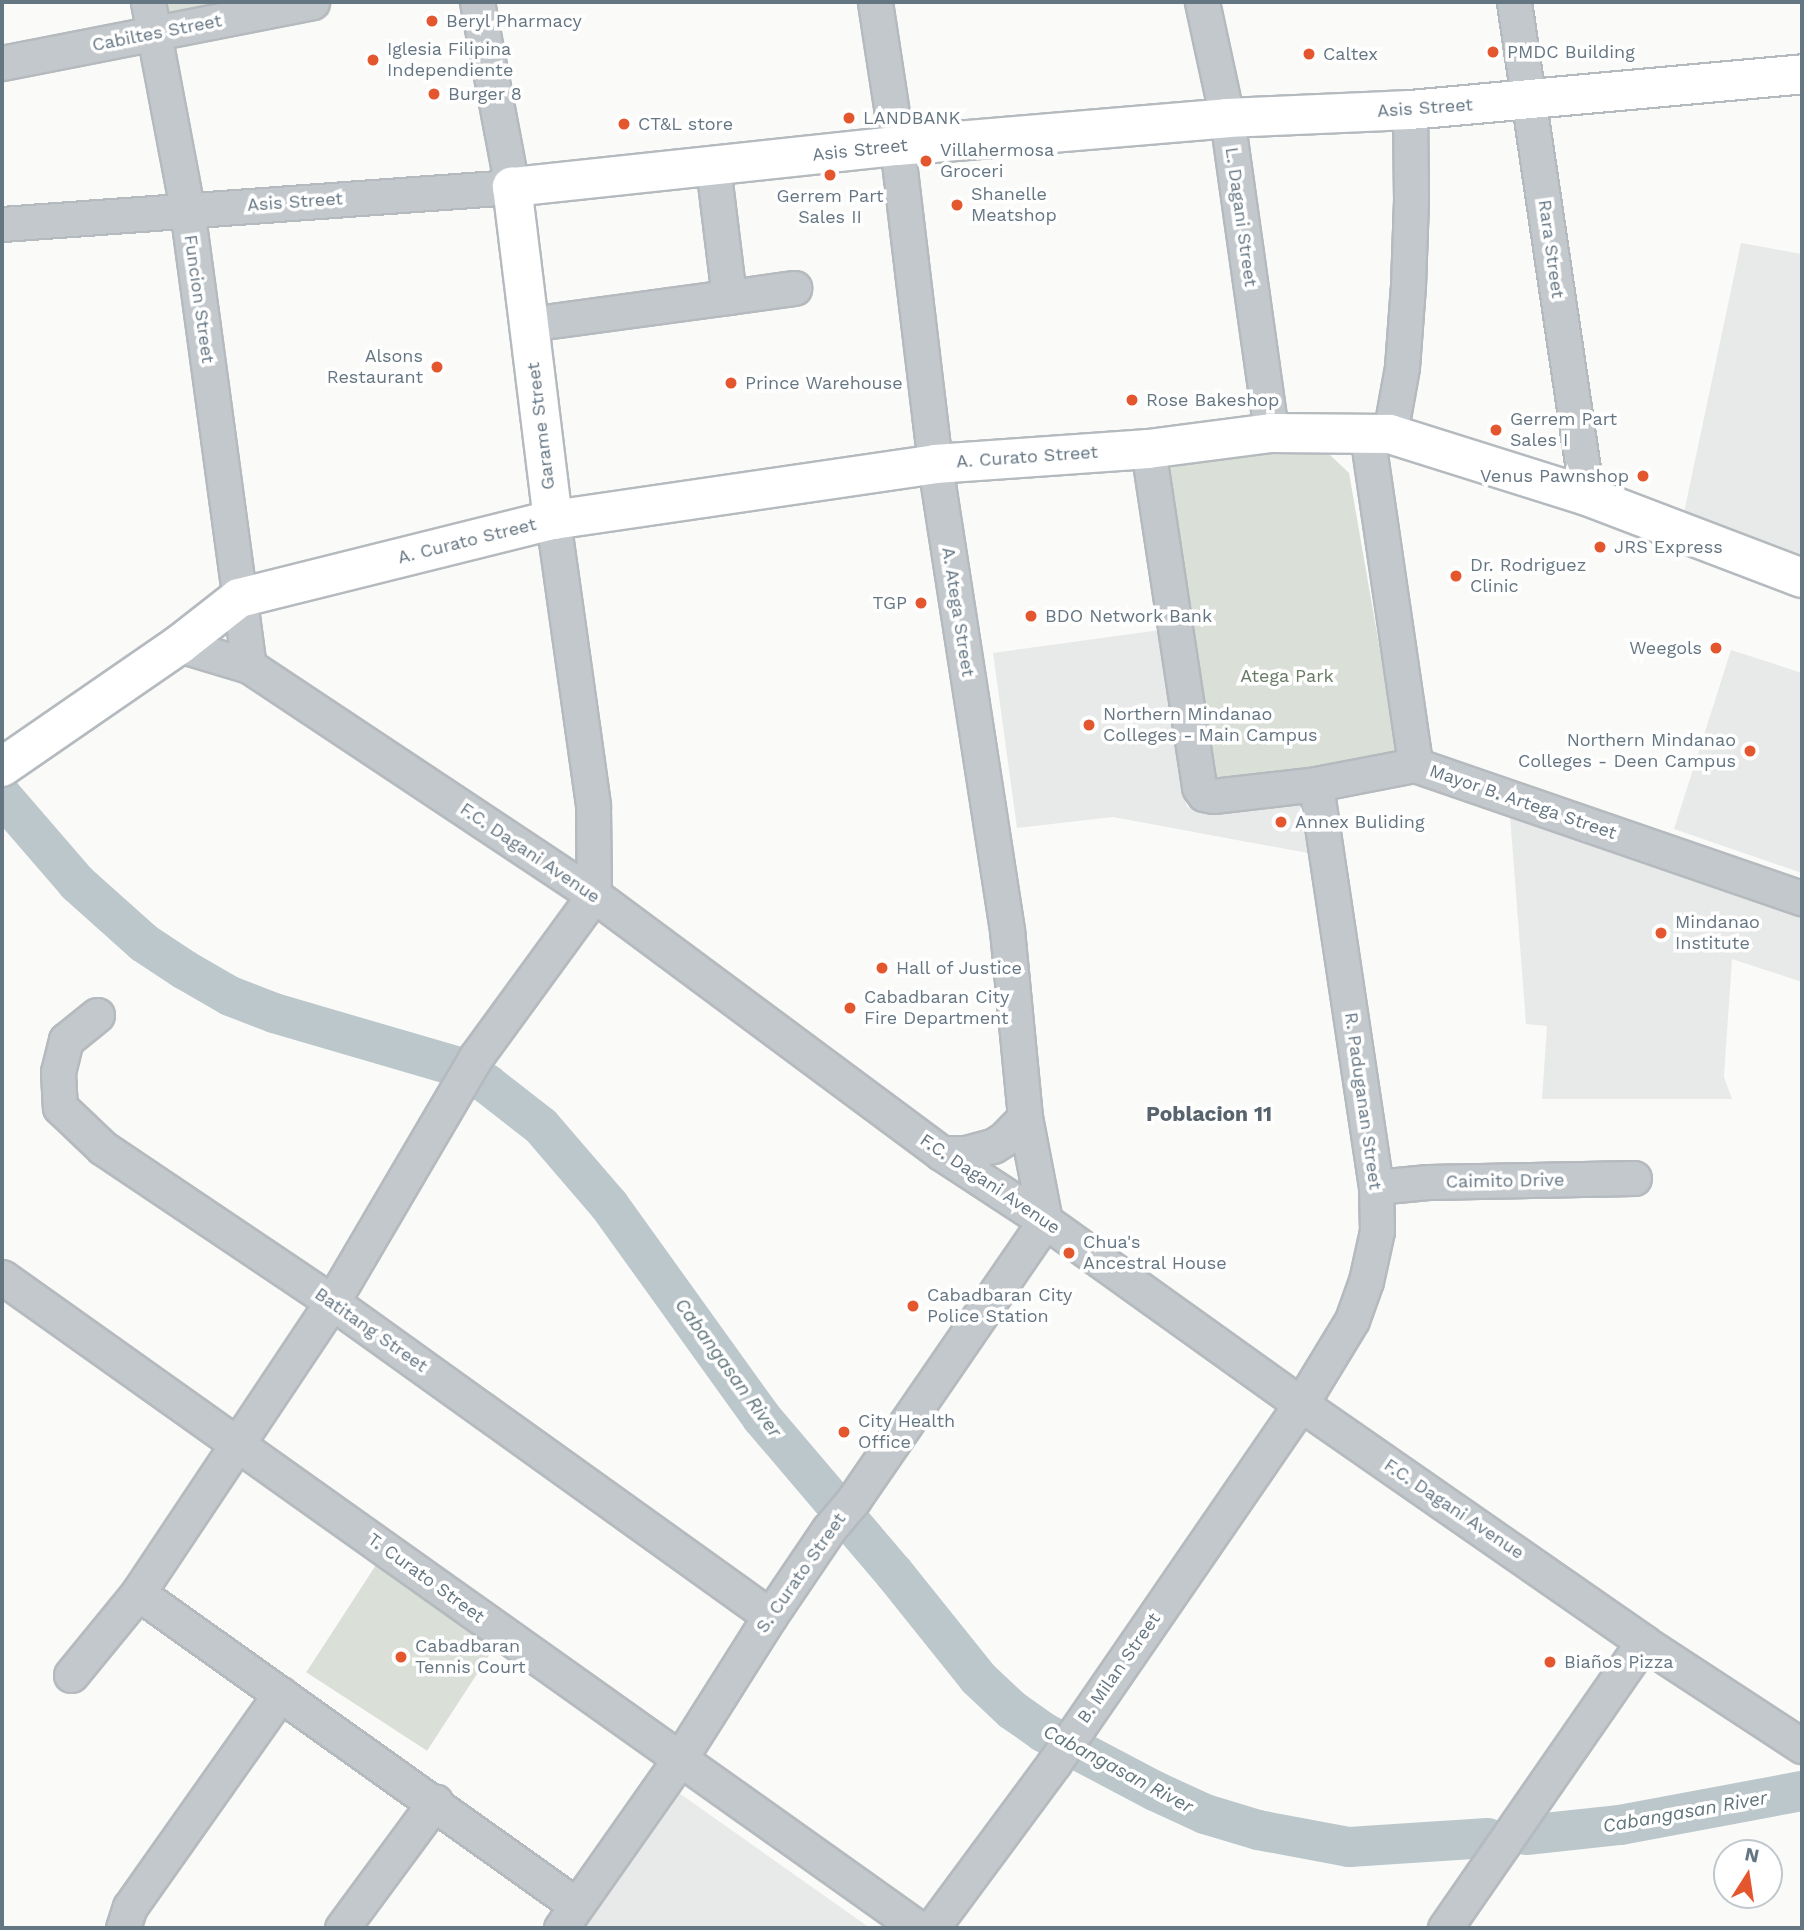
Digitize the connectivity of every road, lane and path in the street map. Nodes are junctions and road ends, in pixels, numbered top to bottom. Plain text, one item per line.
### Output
1 (148, 2) edge
2 (312, 2) edge
3 (477, 2) edge
4 (875, 2) edge
5 (1202, 2) edge
6 (1514, 2) edge
7 (154, 34) junction
8 (2, 62) edge
9 (1802, 74) edge
10 (1529, 100) junction
11 (1410, 110) junction
12 (1227, 118) junction
13 (897, 146) junction
14 (713, 166) junction
15 (512, 187) junction
16 (187, 209) junction
17 (2, 224) edge
18 (794, 288) dead end
19 (729, 297) junction
20 (529, 324) junction
21 (1271, 433) junction
22 (1379, 434) junction
23 (1148, 449) junction
24 (934, 464) junction
25 (1587, 496) junction
26 (553, 520) junction
27 (1802, 578) edge
28 (239, 598) junction
29 (179, 645) junction
30 (250, 666) junction
31 (1415, 765) junction
32 (2, 767) edge
33 (1316, 783) junction
34 (594, 895) junction
35 (1802, 898) edge
36 (97, 1015) dead end
37 (1025, 1117) junction
38 (941, 1153) junction
39 (1634, 1178) dead end
40 (1376, 1187) junction
41 (1045, 1221) junction
42 (2, 1277) edge
43 (332, 1302) junction
44 (1301, 1404) junction
45 (238, 1444) junction
46 (138, 1593) junction
47 (770, 1616) junction
48 (1643, 1642) junction
49 (71, 1675) dead end
50 (280, 1694) junction
51 (1802, 1746) edge
52 (679, 1760) junction
53 (435, 1802) junction
54 (568, 1917) edge
55 (123, 1928) edge
56 (342, 1928) edge
57 (919, 1928) edge
58 (932, 1928) edge
59 (1444, 1928) edge

1 - 7 street, Funcion Street
2 - 7 street, Cabiltes Street
3 - 15 street, Garame Street
4 - 13 street, A. Atega Street
5 - 12 street, L. Dagani Street
6 - 10 street, Rara Street
7 - 8 street, Cabiltes Street
7 - 16 street, Funcion Street
9 - 10 main road, Asis Street
10 - 11 main road, Asis Street
10 - 25 street, Rara Street
11 - 12 main road, Asis Street
11 - 22 street
12 - 13 main road, Asis Street
12 - 21 street, L. Dagani Street
13 - 14 main road, Asis Street
13 - 24 street, A. Atega Street
14 - 15 main road, Asis Street
14 - 19 street
15 - 16 street, Asis Street
15 - 20 main road, Garame Street
16 - 17 street, Asis Street
16 - 28 street, Funcion Street
18 - 19 street
19 - 20 street
20 - 26 main road, Garame Street
21 - 22 main road, A. Curato Street
21 - 23 main road, A. Curato Street
22 - 25 main road, A. Curato Street
22 - 31 street
23 - 24 main road, A. Curato Street
23 - 33 street, Mayor B. Artega Street
24 - 26 main road, A. Curato Street
24 - 37 street, A. Atega Street
25 - 27 main road, A. Curato Street
26 - 28 main road, A. Curato Street
26 - 34 street, Garame Street
28 - 29 main road
28 - 30 street, Funcion Street
29 - 30 street, F.C. Dagani Avenue
29 - 32 main road
30 - 34 street, F.C. Dagani Avenue
31 - 33 street, Mayor B. Artega Street
31 - 35 street, Mayor B. Artega Street
33 - 40 street, R. Paduganan Street
34 - 38 street, F.C. Dagani Avenue
34 - 43 street
36 - 43 street, Batitang Street
37 - 38 street
37 - 41 street, A. Atega Street
38 - 41 street, F.C. Dagani Avenue
39 - 40 street, Caimito Drive
40 - 44 street, R. Paduganan Street
41 - 44 street, F.C. Dagani Avenue
41 - 47 street, S. Curato Street
42 - 45 street, T. Curato Street
43 - 45 street
43 - 47 street, Batitang Street
44 - 48 street, F.C. Dagani Avenue
44 - 58 street, B. Milan Street
45 - 46 street
45 - 52 street, T. Curato Street
46 - 49 street
46 - 50 street
47 - 52 street, S. Curato Street
48 - 51 street, F.C. Dagani Avenue
48 - 59 street
50 - 53 street
50 - 55 street
52 - 54 street, S. Curato Street
52 - 57 street, T. Curato Street
53 - 54 street
53 - 56 street

